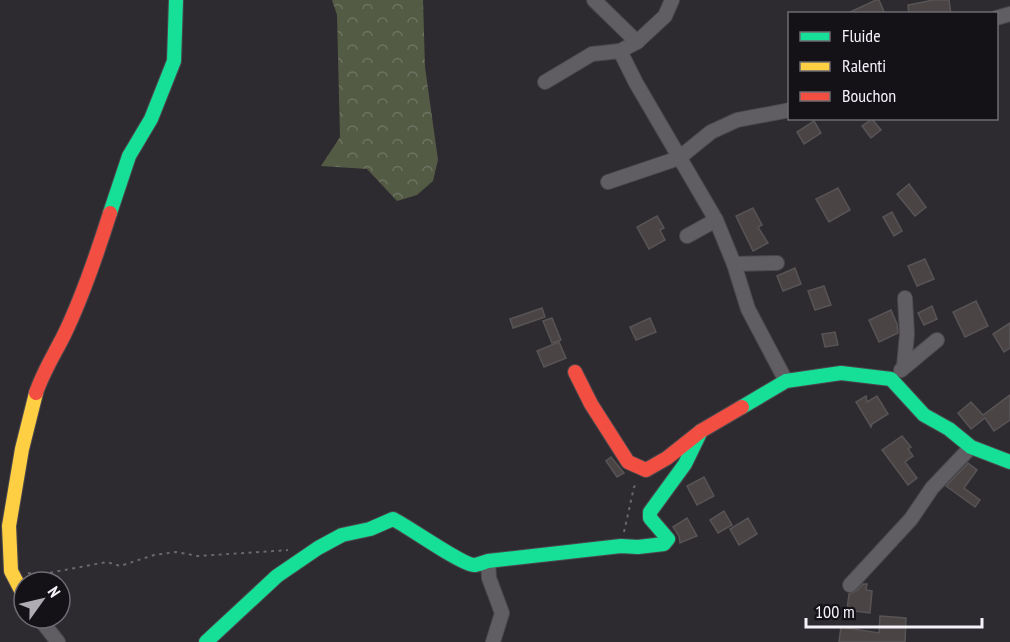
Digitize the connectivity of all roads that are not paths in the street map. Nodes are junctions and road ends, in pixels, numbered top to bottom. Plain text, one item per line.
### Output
1 (176, 0) edge
2 (594, 0) edge
3 (672, 0) edge
4 (637, 42) junction
5 (620, 51) junction
6 (545, 82) dead end
7 (788, 110) edge
8 (679, 158) junction
9 (608, 182) dead end
10 (716, 220) junction
11 (687, 236) dead end
12 (777, 263) dead end
13 (734, 264) junction
14 (905, 298) dead end
15 (938, 340) dead end
16 (904, 366) junction
17 (575, 372) dead end
18 (786, 381) junction
19 (897, 385) junction
20 (701, 431) junction
21 (971, 447) junction
22 (1010, 462) edge
23 (488, 561) junction
24 (12, 573) edge
25 (850, 585) dead end
26 (48, 630) edge
27 (58, 642) edge
28 (207, 642) edge
29 (493, 642) edge

1 - 24 street
2 - 4 street
3 - 4 street
4 - 5 street
5 - 6 street
5 - 8 street
7 - 8 street
8 - 9 street
8 - 10 street
10 - 11 street
10 - 13 street
12 - 13 street
13 - 18 street
14 - 16 street
15 - 16 street
16 - 19 street
17 - 20 street
18 - 19 street
18 - 20 street
19 - 21 street
20 - 23 street
21 - 22 street
21 - 25 street
23 - 28 street
23 - 29 street
26 - 27 street

